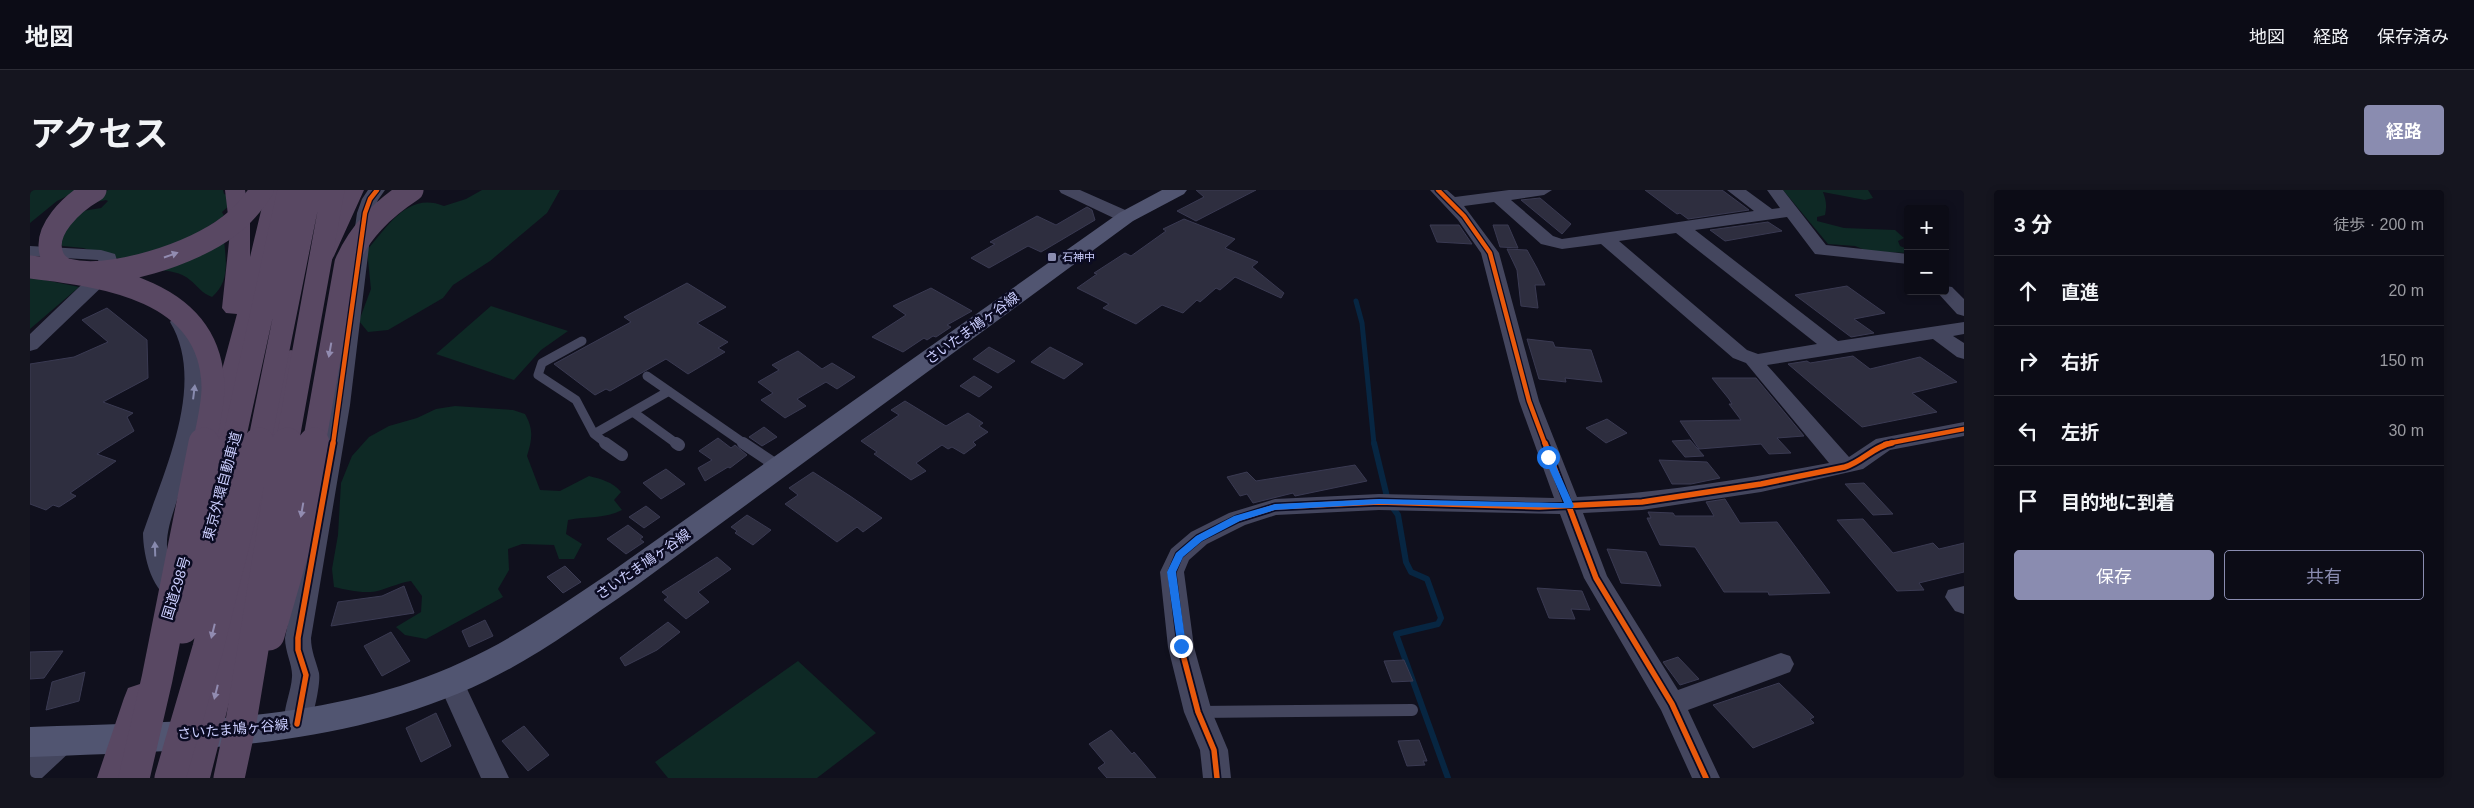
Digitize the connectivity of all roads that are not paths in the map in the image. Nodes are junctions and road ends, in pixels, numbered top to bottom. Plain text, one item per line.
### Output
1 (95, 190) edge
2 (235, 190) edge
3 (250, 190) edge
4 (262, 190) edge
5 (276, 190) edge
6 (289, 190) edge
7 (310, 190) edge
8 (322, 190) edge
9 (354, 190) edge
10 (377, 190) edge
11 (412, 190) edge
12 (1067, 190) edge
13 (1178, 190) edge
14 (1544, 190) edge
15 (1735, 190) edge
16 (1775, 190) edge
17 (341, 196) edge
18 (1497, 196) junction
19 (1445, 197) edge
20 (1792, 212) junction
21 (1769, 214) junction
22 (1126, 217) junction
23 (1680, 227) junction
24 (1605, 238) junction
25 (30, 250) edge
26 (240, 259) junction
27 (1904, 259) edge
28 (30, 268) edge
29 (103, 276) junction
30 (1949, 295) edge
31 (302, 303) junction
32 (1964, 310) edge
33 (1964, 328) edge
34 (1936, 332) junction
35 (582, 341) dead end
36 (30, 345) edge
37 (1833, 347) junction
38 (1964, 353) edge
39 (1756, 360) junction
40 (647, 376) dead end
41 (214, 385) junction
42 (669, 391) junction
43 (633, 412) junction
44 (1964, 429) edge
45 (594, 434) junction
46 (679, 445) dead end
47 (622, 456) dead end
48 (779, 467) junction
49 (1845, 467) junction
50 (200, 504) junction
51 (1569, 506) junction
52 (177, 591) junction
53 (1964, 596) edge
54 (1964, 604) edge
55 (1781, 664) dead end
56 (451, 682) junction
57 (1672, 704) junction
58 (1412, 710) dead end
59 (1198, 712) junction
60 (297, 724) junction
61 (206, 733) junction
62 (127, 737) junction
63 (62, 741) junction
64 (30, 742) edge
65 (237, 746) junction
66 (30, 771) edge
67 (48, 778) edge
68 (114, 778) edge
69 (134, 778) edge
70 (138, 778) edge
71 (170, 778) edge
72 (193, 778) edge
73 (229, 778) edge
74 (495, 778) edge
75 (1217, 778) edge
76 (1706, 778) edge

1 -> 4 highway, bridge
2 - 26 highway
3 - 26 highway
5 - 50 highway, 国道298号
6 - 70 highway, 東京外環自動車道, bridge
7 -> 71 highway, 東京外環自動車道, bridge
8 - 31 highway
9 - 17 highway
10 - 60 street
11 -> 65 highway, bridge
12 - 22 street
13 - 22 main road, さいたま鳩ヶ谷線
14 - 18 street
15 - 21 street
16 - 20 street
17 - 31 highway
17 - 65 highway, bridge
18 - 19 street
18 - 24 street
19 - 51 street
20 - 21 street
20 - 27 street
21 - 23 street
22 - 48 main road, さいたま鳩ヶ谷線
23 - 24 street
23 - 37 street
24 - 39 street
25 - 29 street
25 - 41 highway, bridge
26 - 50 highway
28 - 41 highway, bridge
29 - 36 street
52 -> 29 street
30 - 32 street
31 -> 61 highway
33 - 34 street
34 - 37 street
34 - 38 street
35 - 45 lane
37 - 39 street
39 - 49 street
40 - 42 lane
41 - 69 highway, bridge
42 - 43 lane
42 - 48 lane
43 - 45 lane
43 - 46 lane
44 - 49 street
45 - 47 lane
48 - 56 main road, さいたま鳩ヶ谷線
49 - 51 street
50 - 52 highway, 国道298号
51 - 57 street
51 - 59 street
52 - 62 highway, 国道298号
53 - 54 street
55 - 57 street
56 - 60 main road, さいたま鳩ヶ谷線
56 - 74 street
57 - 76 street
58 - 59 lane
59 - 75 street
60 - 61 main road, さいたま鳩ヶ谷線
61 - 62 main road, さいたま鳩ヶ谷線
61 - 72 highway
62 - 63 main road, さいたま鳩ヶ谷線
62 - 68 highway, 国道298号
63 - 64 main road, さいたま鳩ヶ谷線
63 - 66 street
63 - 67 street
65 - 73 highway, bridge

